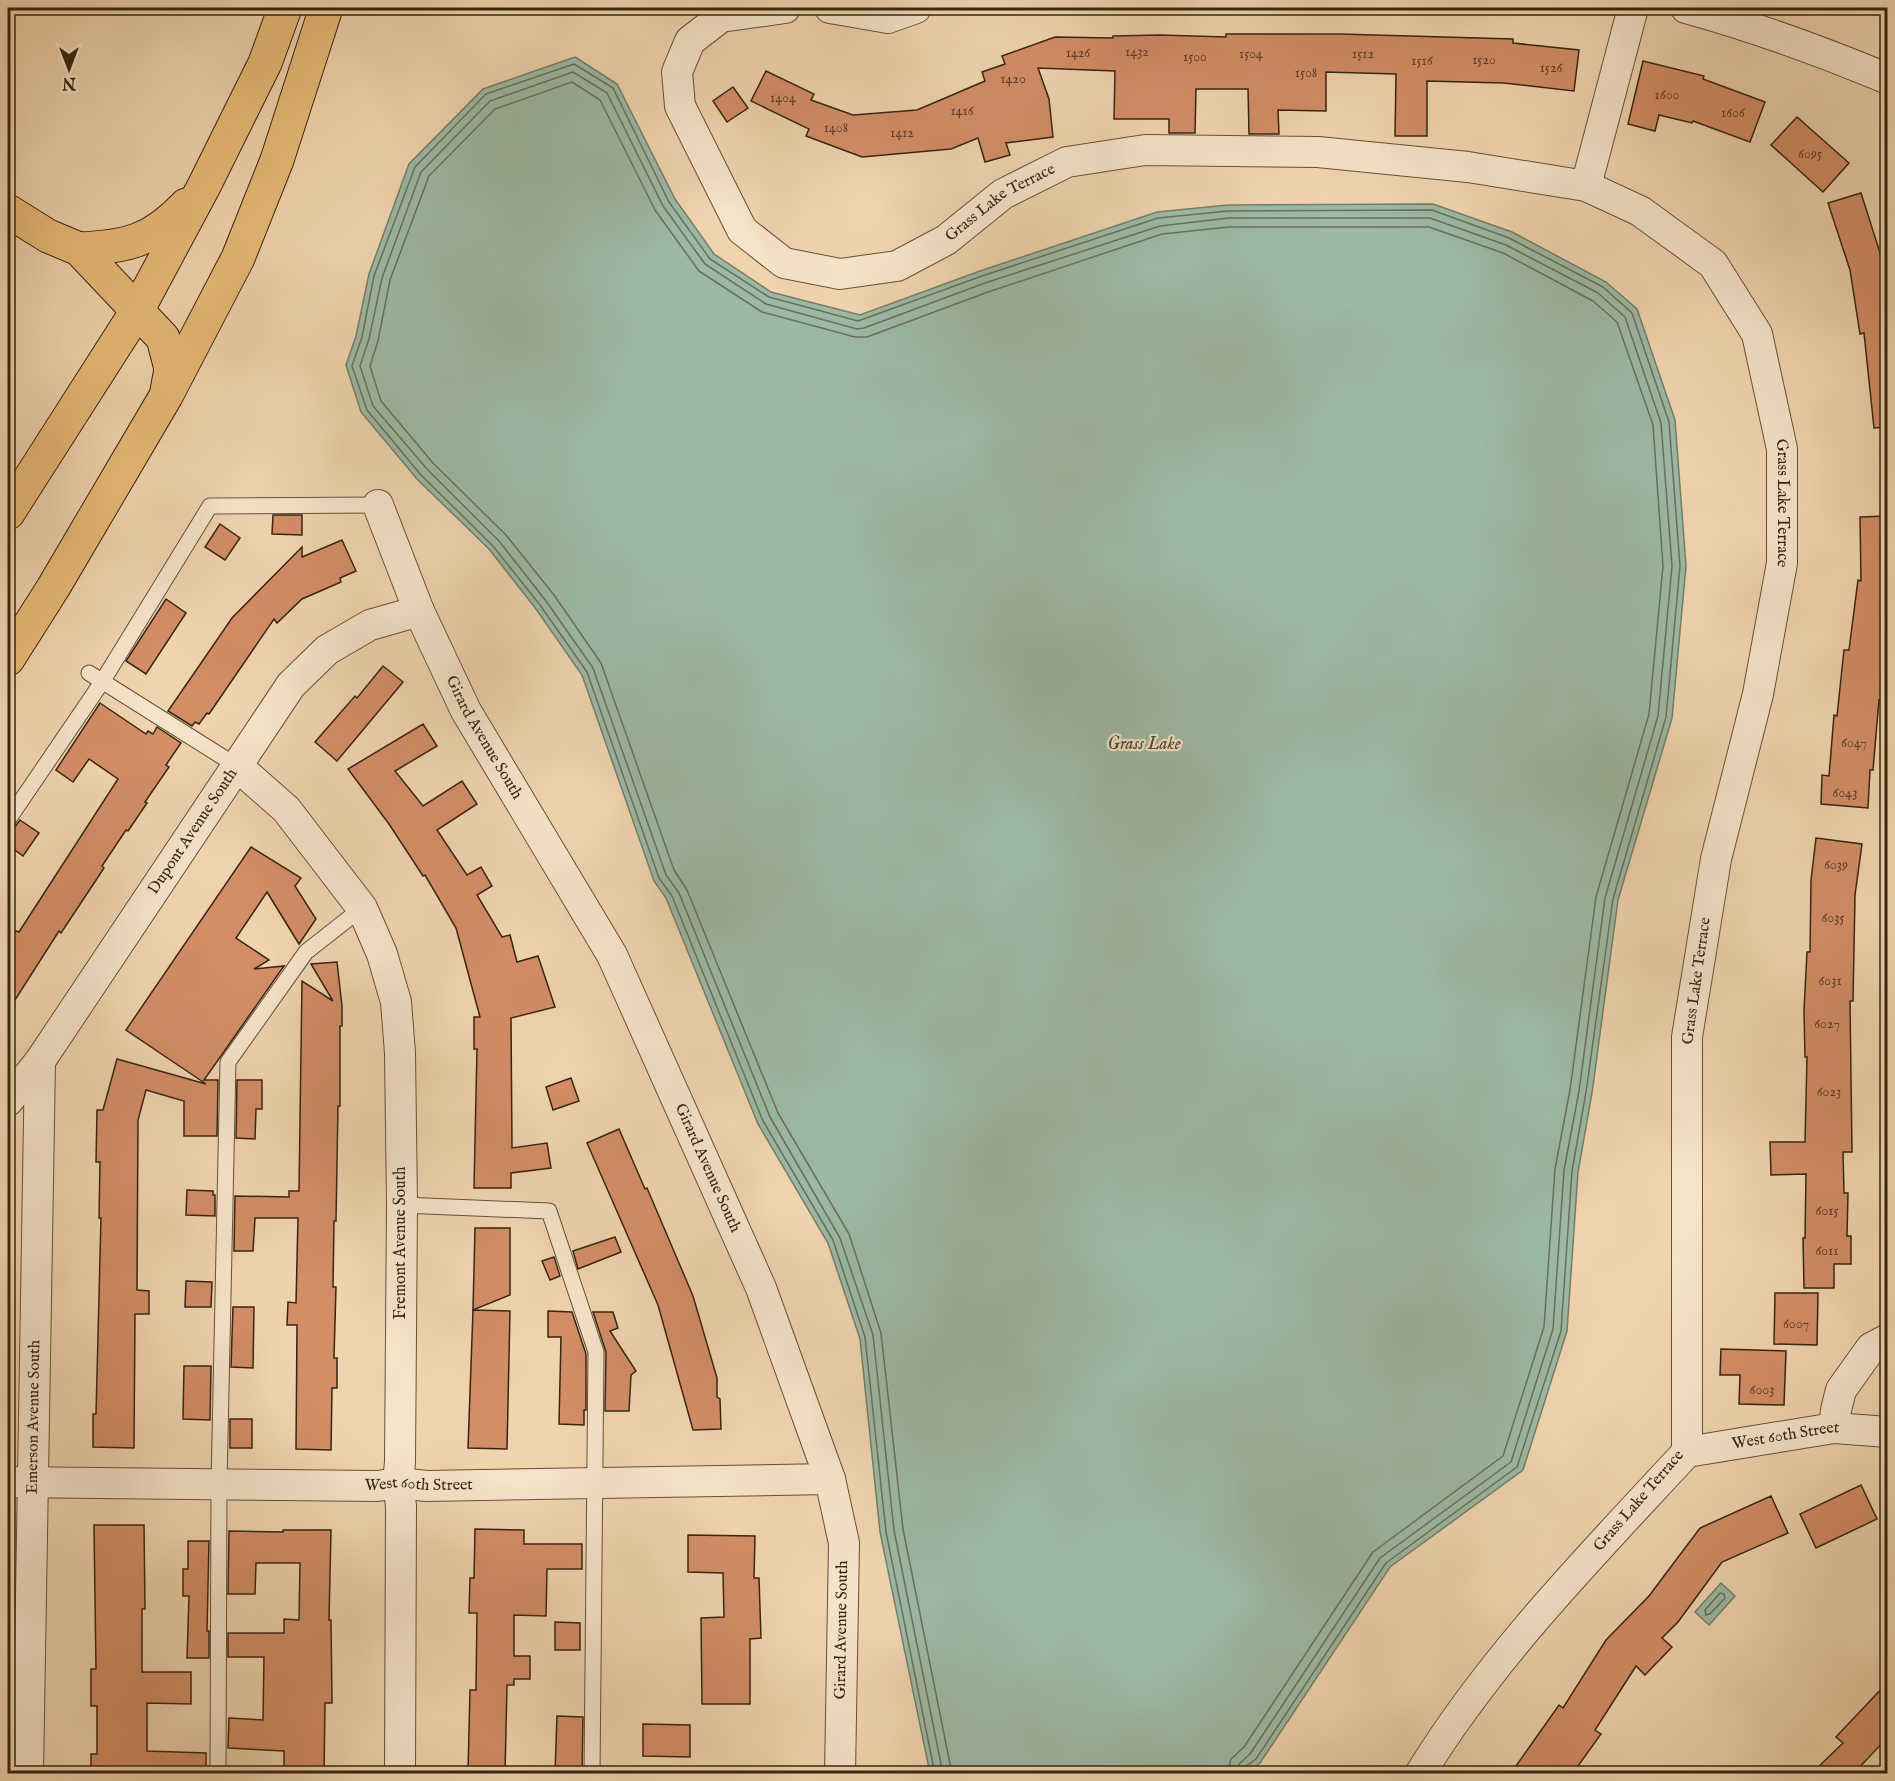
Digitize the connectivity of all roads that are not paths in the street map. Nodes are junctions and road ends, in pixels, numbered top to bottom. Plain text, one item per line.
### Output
1 (285, 8) edge
2 (326, 8) edge
3 (785, 8) edge
4 (830, 8) edge
5 (916, 8) edge
6 (1633, 8) edge
7 (1686, 8) edge
8 (1887, 76) edge
9 (204, 186) junction
10 (1586, 186) junction
11 (8, 211) edge
12 (79, 249) junction
13 (137, 311) junction
14 (166, 396) junction
15 (378, 505) joint
16 (8, 513) edge
17 (419, 611) junction
18 (8, 659) edge
19 (95, 677) junction
20 (237, 766) junction
21 (8, 820) edge
22 (362, 908) junction
23 (40, 1060) junction
24 (8, 1101) edge
25 (402, 1205) junction
26 (1887, 1338) edge
27 (1834, 1428) junction
28 (1887, 1432) edge
29 (1687, 1452) junction
30 (830, 1479) junction
31 (20, 1482) edge
32 (398, 1483) junction
33 (594, 1483) junction
34 (219, 1484) junction
35 (28, 1773) edge
36 (218, 1773) edge
37 (400, 1773) edge
38 (592, 1773) edge
39 (840, 1773) edge
40 (1420, 1773) edge

1 - 9 highway
2 - 14 highway
3 - 10 street, Grass Lake Terrace
4 - 5 street
6 - 10 street
7 - 8 street
9 - 12 highway
9 - 13 highway
10 - 29 street, Grass Lake Terrace
11 - 12 highway
12 - 13 highway
13 - 14 highway
13 - 16 highway
14 - 18 highway
15 - 17 street, Girard Avenue South
15 - 19 lane
17 - 20 street, Dupont Avenue South
17 - 30 street, Girard Avenue South
19 - 20 lane
19 - 21 lane
20 - 22 street, Fremont Avenue South
20 - 23 street, Dupont Avenue South
22 - 25 street, Fremont Avenue South
22 - 34 lane
23 - 24 street, Dupont Avenue South
23 - 31 street, Emerson Avenue South
25 - 32 street, Fremont Avenue South
25 - 33 lane
26 - 27 street
27 - 28 street, West 60th Street
27 - 29 street, West 60th Street
29 - 40 street, Grass Lake Terrace
30 - 33 street, West 60th Street
30 - 39 street, Girard Avenue South
31 - 34 street, West 60th Street
31 - 35 street, Emerson Avenue South
32 - 33 street, West 60th Street
32 - 34 street, West 60th Street
32 - 37 street, Fremont Avenue South
33 - 38 lane
34 - 36 lane

